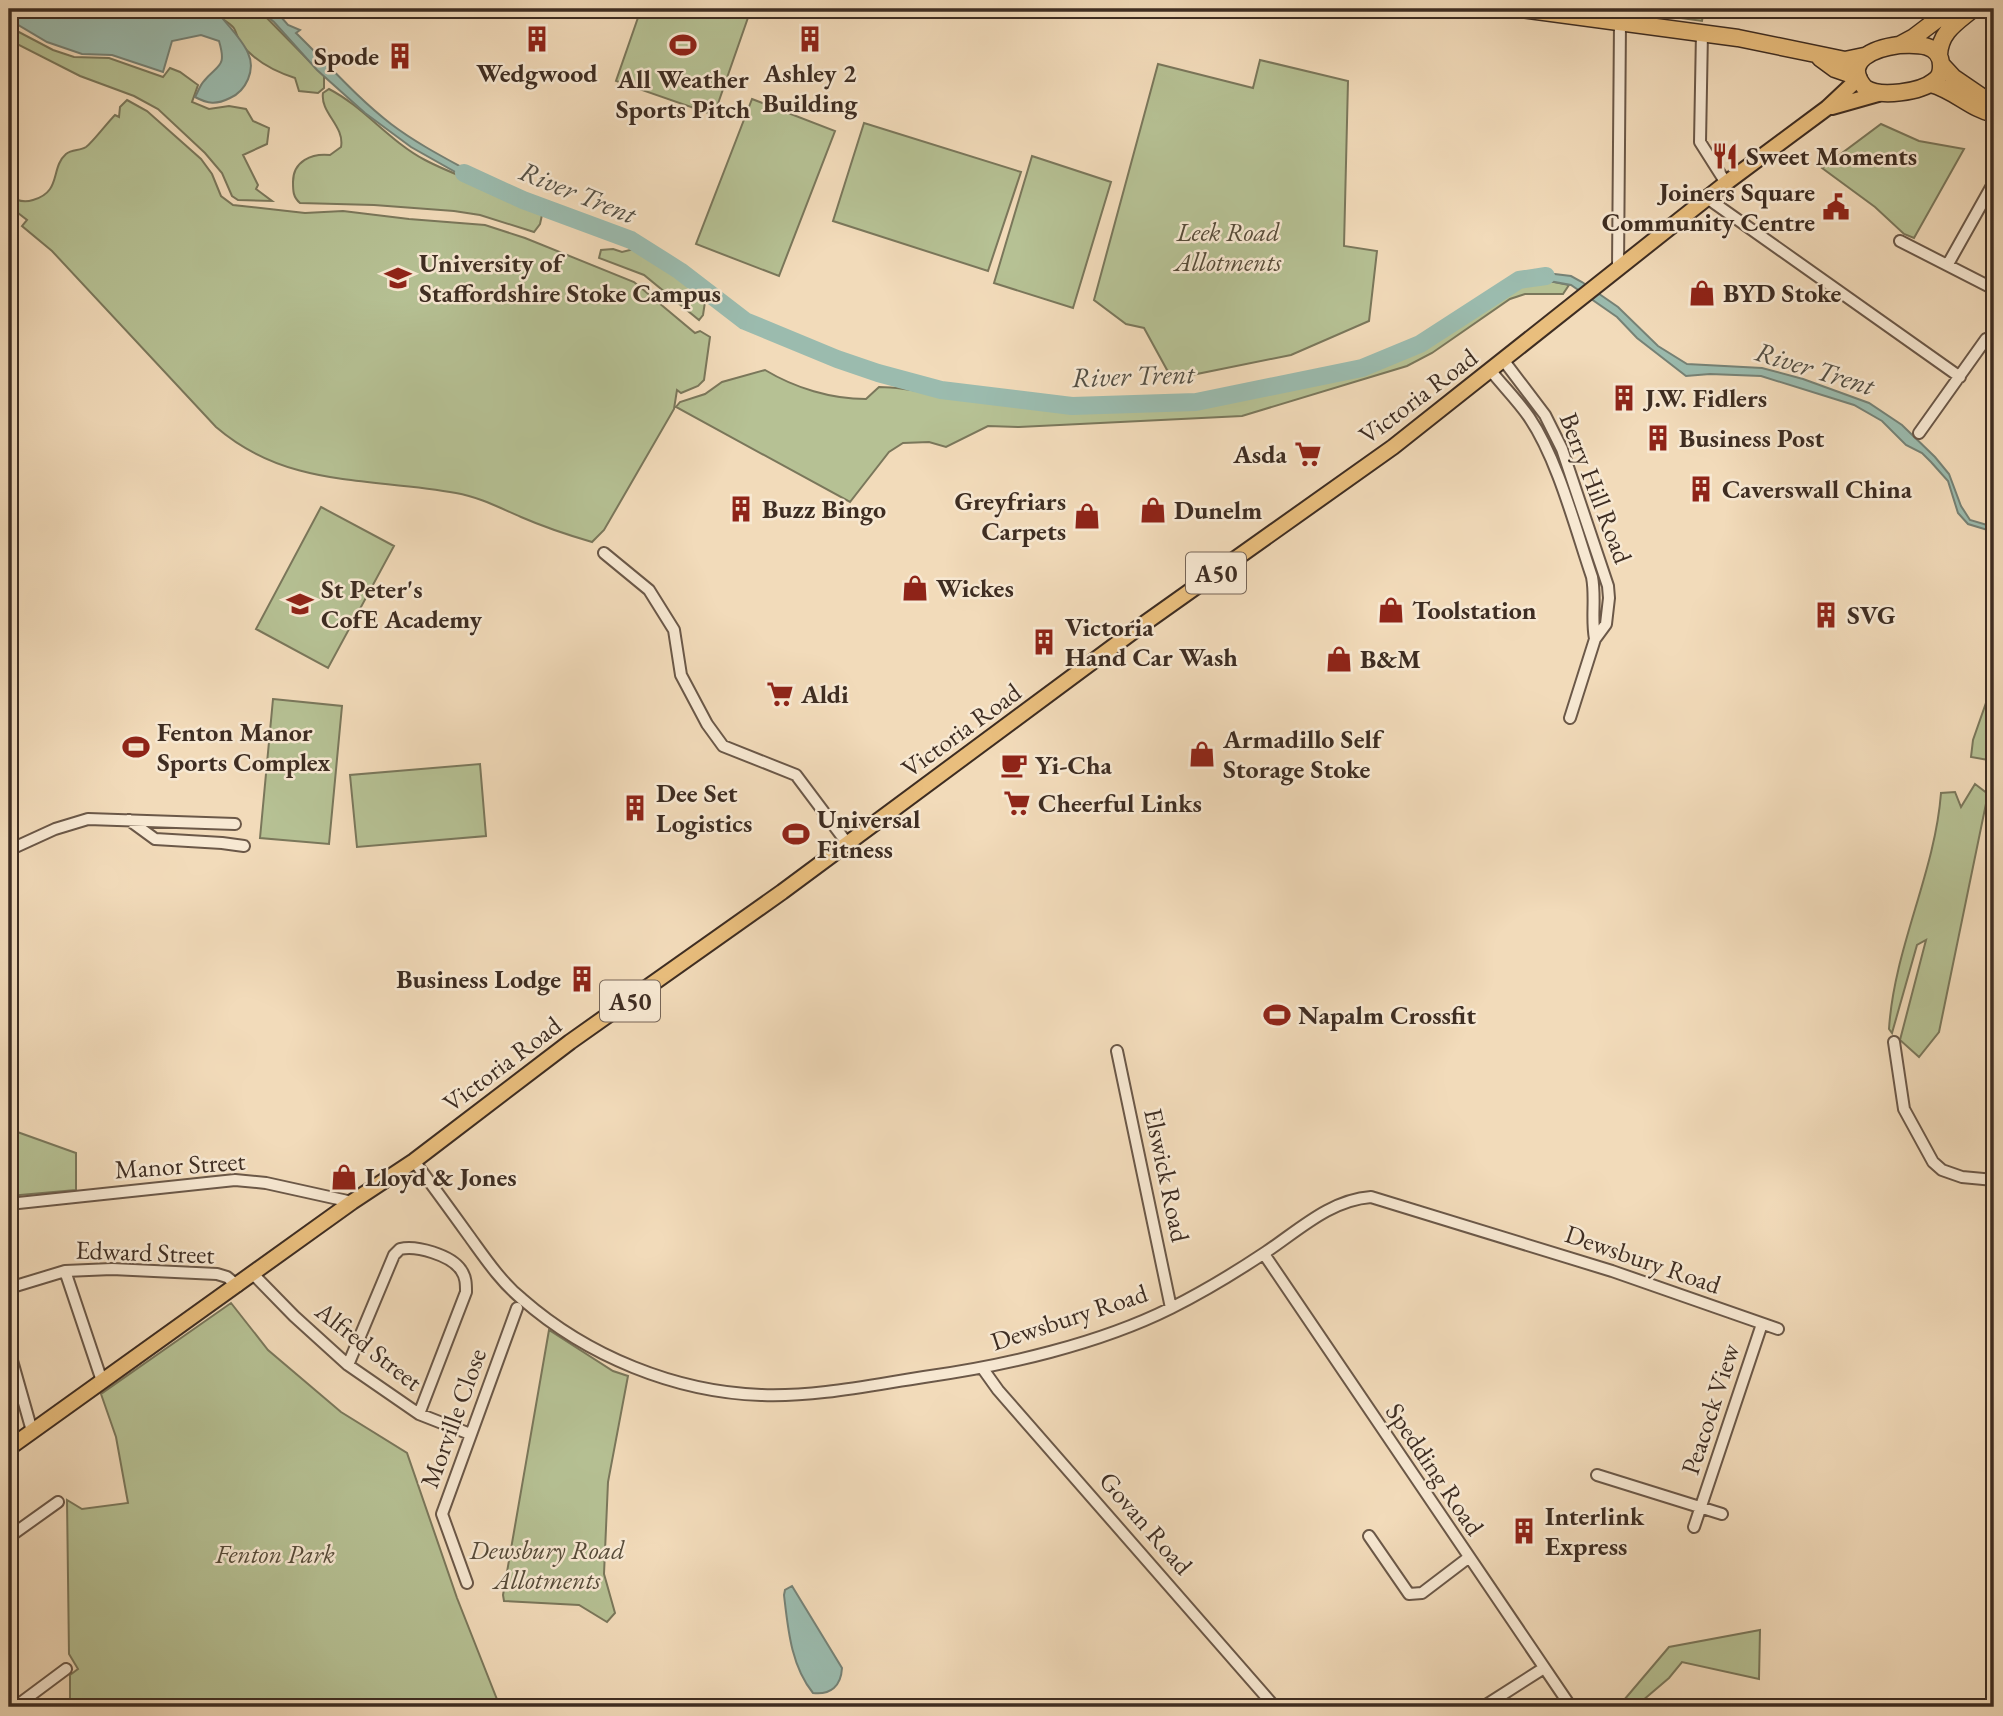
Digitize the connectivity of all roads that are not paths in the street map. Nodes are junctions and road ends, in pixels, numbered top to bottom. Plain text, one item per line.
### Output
1 (1521, 9) edge
2 (1951, 9) edge
3 (1973, 9) edge
4 (1620, 22) junction
5 (1702, 32) junction
6 (1899, 45) junction
7 (1817, 56) junction
8 (1864, 56) junction
9 (1940, 60) junction
10 (1835, 69) junction
11 (1859, 78) junction
12 (1931, 84) junction
13 (1878, 94) junction
14 (1832, 103) junction
15 (1994, 104) edge
16 (1994, 114) edge
17 (1994, 182) edge
18 (1726, 183) junction
19 (1707, 198) junction
20 (1900, 241) dead end
21 (1948, 264) junction
22 (1618, 268) junction
23 (1994, 289) edge
24 (1991, 332) edge
25 (1504, 361) junction
26 (1491, 372) junction
27 (1960, 377) junction
28 (1919, 433) dead end
29 (604, 552) dead end
30 (1595, 639) junction
31 (1570, 718) dead end
32 (129, 820) junction
33 (235, 824) dead end
34 (847, 843) junction
35 (244, 846) dead end
36 (9, 850) edge
37 (1894, 1042) dead end
38 (1117, 1051) dead end
39 (414, 1161) junction
40 (1994, 1180) edge
41 (352, 1202) junction
42 (9, 1204) edge
43 (1264, 1254) junction
44 (65, 1271) junction
45 (253, 1275) junction
46 (238, 1286) junction
47 (9, 1288) edge
48 (517, 1308) dead end
49 (1171, 1308) junction
50 (1762, 1324) junction
51 (1778, 1329) dead end
52 (9, 1350) edge
53 (348, 1365) junction
54 (983, 1369) junction
55 (102, 1381) junction
56 (419, 1414) junction
57 (32, 1432) junction
58 (470, 1434) junction
59 (9, 1448) edge
60 (1597, 1475) dead end
61 (58, 1502) dead end
62 (1701, 1508) junction
63 (1722, 1514) dead end
64 (1694, 1527) dead end
65 (1369, 1536) dead end
66 (9, 1537) edge
67 (1468, 1558) junction
68 (467, 1583) dead end
69 (1544, 1668) junction
70 (66, 1670) dead end
71 (52, 1680) junction
72 (61, 1690) dead end
73 (15, 1707) edge
74 (1275, 1707) edge
75 (1483, 1707) edge
76 (1571, 1707) edge

1 - 4 highway
2 - 6 highway
3 - 9 highway
4 - 5 highway
4 - 22 street
5 - 7 highway
5 - 18 street
6 - 8 highway
6 - 9 highway
7 - 8 highway
7 - 10 highway
8 - 11 highway
9 - 12 highway
9 - 15 highway
10 - 11 highway
10 - 14 main road
11 - 13 highway
11 - 14 main road, Victoria Road / A50
12 - 13 highway
12 - 16 highway
13 - 14 main road, Victoria Road / A50
14 - 18 main road, Victoria Road / A50
17 - 21 street
18 - 19 main road, Victoria Road / A50
19 - 22 main road, Victoria Road / A50
19 - 27 street
20 - 21 street
21 - 23 street
22 - 25 main road, Victoria Road / A50
24 - 27 street
25 - 26 main road, Victoria Road / A50
25 - 30 street, Berry Hill Road
26 - 30 street, Berry Hill Road
26 - 34 main road, Victoria Road / A50
27 - 28 street
29 - 34 street
30 - 31 street, Berry Hill Road
32 - 33 street
32 - 35 street
32 - 36 street
34 - 39 main road, Victoria Road / A50
37 - 40 street
38 - 49 street, Elswick Road
39 - 41 main road, Victoria Road / A50
39 - 54 street, Dewsbury Road
41 - 42 street, Manor Street
41 - 45 main road, Victoria Road / A50
43 - 49 street, Dewsbury Road
43 - 50 street, Dewsbury Road
43 - 67 street, Spedding Road
44 - 46 street, Edward Street
44 - 47 street, Edward Street
44 - 55 street
45 - 46 main road, Victoria Road / A50
45 - 53 street, Alfred Street
46 - 55 main road, Victoria Road / A50
48 - 58 street, Morville Close
49 - 54 street, Dewsbury Road
50 - 51 street, Dewsbury Road
50 - 62 street, Peacock View
52 - 57 street
53 - 56 street, Alfred Street
53 - 56 street
54 - 74 street, Govan Road
55 - 57 main road, Victoria Road / A50
56 - 58 street, Alfred Street
57 - 59 main road, Victoria Road / A50
58 - 68 street, Morville Close
60 - 62 street, Peacock View
61 - 66 street
62 - 63 street, Peacock View
62 - 64 street, Peacock View
65 - 67 street
67 - 69 street, Spedding Road
69 - 75 street
69 - 76 street, Spedding Road
70 - 71 street
71 - 72 street
71 - 73 street

